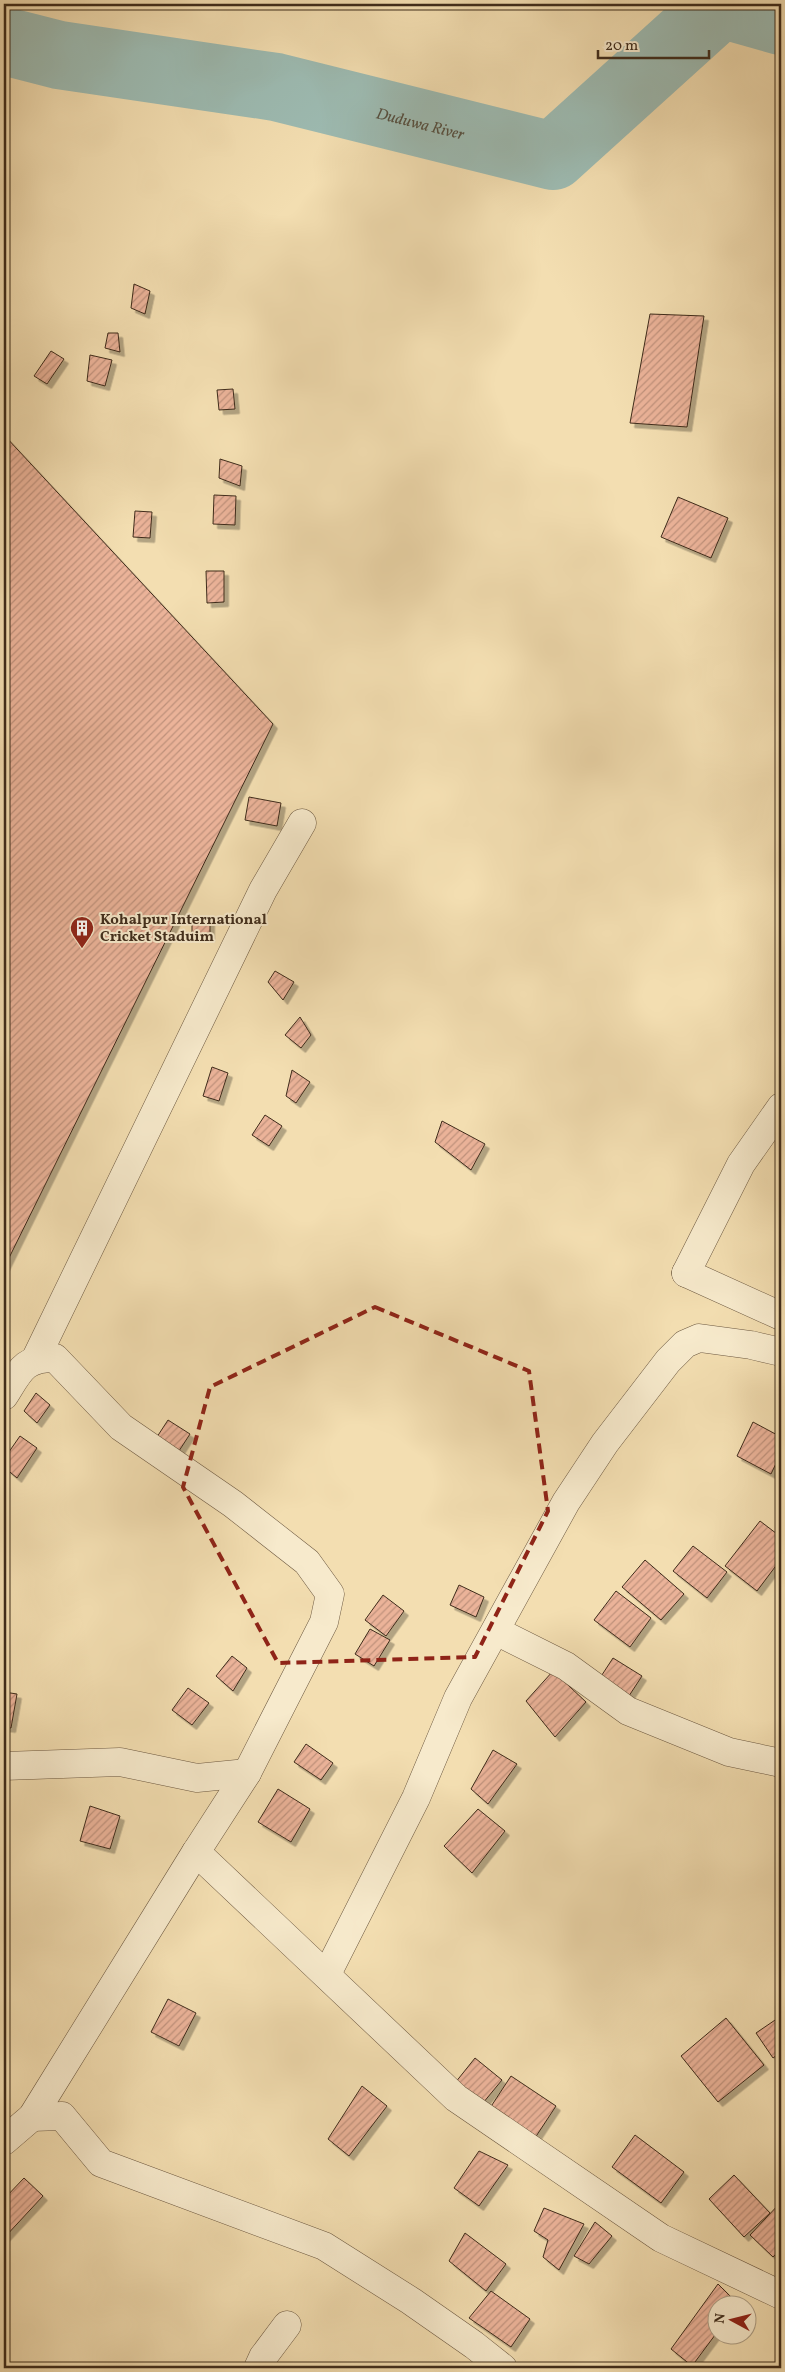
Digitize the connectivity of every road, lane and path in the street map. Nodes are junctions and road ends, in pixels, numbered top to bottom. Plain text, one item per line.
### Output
1 (302, 823) dead end
2 (781, 1106) edge
3 (686, 1273) junction
4 (781, 1302) edge
5 (781, 1316) edge
6 (781, 1352) edge
7 (36, 1358) junction
8 (4, 1396) edge
9 (496, 1631) junction
10 (781, 1763) edge
11 (4, 1766) edge
12 (247, 1773) junction
13 (196, 1852) junction
14 (327, 1974) junction
15 (32, 2117) junction
16 (4, 2141) edge
17 (781, 2295) edge
18 (288, 2325) dead end
19 (258, 2368) edge
20 (502, 2368) edge

1 - 7 street
2 - 3 street
3 - 4 street
3 - 5 street
6 - 9 street
7 - 8 street
7 - 12 street
9 - 10 street
9 - 14 street
11 - 12 street
12 - 13 street
13 - 14 street
13 - 15 street
14 - 17 street
15 - 16 street
15 - 20 street
18 - 19 street

